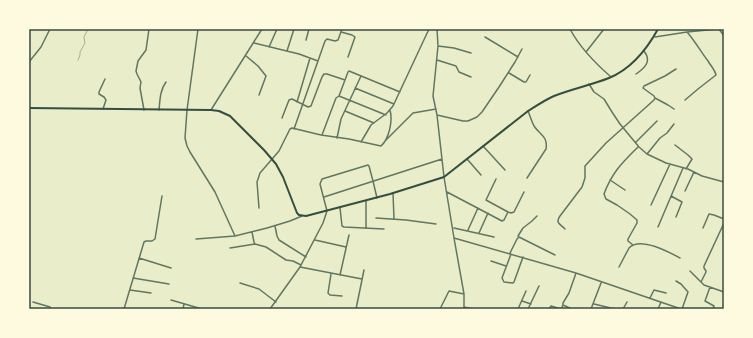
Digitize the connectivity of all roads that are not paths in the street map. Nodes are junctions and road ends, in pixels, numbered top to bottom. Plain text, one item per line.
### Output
1 (50, 29) edge
2 (149, 29) edge
3 (198, 29) edge
4 (262, 29) edge
5 (277, 29) edge
6 (294, 29) edge
7 (309, 29) edge
8 (342, 29) edge
9 (429, 29) edge
10 (437, 29) edge
11 (570, 29) edge
12 (604, 29) edge
13 (658, 29) edge
14 (718, 29) edge
15 (341, 32) junction
16 (687, 32) junction
17 (724, 36) edge
18 (486, 37) dead end
19 (654, 37) junction
20 (306, 40) dead end
21 (254, 43) junction
22 (438, 46) junction
23 (269, 47) junction
24 (522, 49) dead end
25 (287, 51) junction
26 (644, 51) junction
27 (586, 52) junction
28 (471, 53) dead end
29 (246, 56) junction
30 (348, 57) dead end
31 (518, 57) junction
32 (310, 58) junction
33 (437, 60) junction
34 (318, 61) junction
35 (29, 62) edge
36 (676, 69) dead end
37 (509, 73) junction
38 (636, 74) dead end
39 (530, 75) dead end
40 (361, 76) junction
41 (471, 77) dead end
42 (611, 77) junction
43 (105, 79) dead end
44 (345, 80) junction
45 (166, 82) dead end
46 (589, 84) junction
47 (355, 88) junction
48 (400, 92) junction
49 (259, 95) dead end
50 (339, 96) junction
51 (655, 98) junction
52 (350, 100) junction
53 (685, 100) dead end
54 (296, 102) junction
55 (303, 104) junction
56 (394, 104) junction
57 (29, 108) edge
58 (103, 109) junction
59 (436, 109) junction
60 (674, 109) dead end
61 (144, 110) junction
62 (159, 110) junction
63 (187, 110) junction
64 (211, 110) junction
65 (390, 110) junction
66 (345, 111) junction
67 (528, 111) junction
68 (386, 115) junction
69 (438, 115) junction
70 (282, 118) dead end
71 (657, 121) dead end
72 (374, 123) junction
73 (674, 124) dead end
74 (623, 127) junction
75 (294, 129) junction
76 (321, 135) junction
77 (337, 138) junction
78 (385, 141) junction
79 (361, 142) junction
80 (636, 142) junction
81 (675, 145) dead end
82 (483, 146) junction
83 (638, 146) junction
84 (647, 154) junction
85 (272, 159) junction
86 (442, 159) junction
87 (468, 159) junction
88 (670, 164) junction
89 (683, 168) junction
90 (686, 168) junction
91 (505, 170) dead end
92 (694, 172) junction
93 (481, 175) dead end
94 (444, 177) junction
95 (527, 178) dead end
96 (496, 179) dead end
97 (373, 180) junction
98 (610, 180) junction
99 (724, 182) edge
100 (625, 190) dead end
101 (685, 191) dead end
102 (446, 192) junction
103 (524, 192) dead end
104 (393, 193) junction
105 (162, 196) dead end
106 (671, 196) junction
107 (323, 197) junction
108 (377, 198) junction
109 (366, 201) junction
110 (651, 205) dead end
111 (259, 208) dead end
112 (340, 208) junction
113 (478, 208) junction
114 (327, 211) junction
115 (508, 212) junction
116 (488, 213) junction
117 (302, 216) junction
118 (537, 216) dead end
119 (676, 217) dead end
120 (376, 218) dead end
121 (394, 219) junction
122 (724, 219) edge
123 (724, 223) edge
124 (436, 224) dead end
125 (275, 226) junction
126 (658, 227) dead end
127 (366, 228) junction
128 (453, 228) junction
129 (703, 228) dead end
130 (384, 229) dead end
131 (565, 229) dead end
132 (468, 230) junction
133 (252, 232) junction
134 (479, 233) junction
135 (349, 235) dead end
136 (235, 236) junction
137 (494, 237) dead end
138 (518, 237) junction
139 (454, 238) junction
140 (196, 239) dead end
141 (315, 240) junction
142 (255, 244) junction
143 (633, 245) junction
144 (346, 247) junction
145 (230, 248) dead end
146 (510, 254) junction
147 (555, 255) dead end
148 (306, 257) junction
149 (523, 257) junction
150 (139, 258) junction
151 (680, 258) dead end
152 (491, 262) dead end
153 (301, 266) junction
154 (506, 266) junction
155 (618, 267) dead end
156 (171, 268) dead end
157 (364, 270) dead end
158 (690, 271) dead end
159 (576, 273) junction
160 (331, 274) junction
161 (340, 275) junction
162 (133, 278) junction
163 (362, 279) junction
164 (676, 281) dead end
165 (601, 282) junction
166 (701, 282) junction
167 (240, 283) dead end
168 (169, 284) dead end
169 (539, 286) dead end
170 (710, 288) junction
171 (130, 290) junction
172 (526, 291) dead end
173 (724, 292) edge
174 (151, 293) dead end
175 (666, 293) dead end
176 (464, 294) junction
177 (342, 296) dead end
178 (650, 298) junction
179 (171, 300) dead end
180 (522, 301) junction
181 (33, 302) dead end
182 (276, 302) junction
183 (627, 302) dead end
184 (661, 302) junction
185 (593, 303) junction
186 (184, 304) junction
187 (531, 304) junction
188 (563, 305) junction
189 (464, 308) edge
190 (51, 309) edge
191 (124, 309) edge
192 (183, 309) edge
193 (202, 309) edge
194 (270, 309) edge
195 (356, 309) edge
196 (440, 309) edge
197 (473, 309) edge
198 (518, 309) edge
199 (528, 309) edge
200 (549, 309) edge
201 (572, 309) edge
202 (591, 309) edge
203 (615, 309) edge
204 (623, 309) edge
205 (658, 309) edge
206 (681, 309) edge
207 (713, 309) edge

1 - 35 street
2 - 61 street
3 - 63 street
4 - 21 street
5 - 23 street
6 - 25 street
7 - 20 street
8 - 15 street
9 - 48 street
10 - 22 street
11 - 27 street
12 - 27 street
13 - 19 main road
14 - 16 street
14 - 17 street
15 - 30 street
15 - 34 street
16 - 19 street
16 - 53 street
18 - 31 street
19 - 26 main road
21 - 23 street
21 - 29 street
22 - 28 street
22 - 33 street
23 - 25 street
24 - 31 street
25 - 32 street
26 - 38 street
26 - 42 main road
27 - 42 street
29 - 49 street
29 - 64 street
31 - 37 street
32 - 34 street
32 - 54 street
33 - 41 street
33 - 59 street
34 - 55 street
36 - 51 street
37 - 39 street
37 - 69 street
40 - 44 street
40 - 47 street
40 - 48 street
42 - 46 main road
43 - 58 street
44 - 50 street
44 - 55 street
45 - 62 street
46 - 67 main road
46 - 74 street
47 - 52 street
47 - 56 street
48 - 56 street
50 - 52 street
50 - 76 street
51 - 60 street
51 - 74 street
52 - 66 street
52 - 68 street
54 - 55 street
54 - 70 street
55 - 75 street
56 - 65 street
57 - 58 main road
58 - 61 main road
59 - 69 street
59 - 78 street
61 - 62 main road
62 - 63 main road
63 - 64 main road
63 - 136 street
64 - 85 main road
65 - 68 street
65 - 78 street
66 - 72 street
66 - 77 street
67 - 82 main road
67 - 95 street
68 - 72 street
69 - 86 street
71 - 80 street
72 - 79 street
73 - 84 street
74 - 80 street
74 - 131 street
75 - 76 street
75 - 85 street
76 - 77 street
77 - 79 street
78 - 79 street
80 - 83 street
81 - 90 street
82 - 87 main road
82 - 91 street
83 - 84 street
83 - 98 street
84 - 88 street
85 - 111 street
85 - 117 main road
86 - 94 street
86 - 97 street
87 - 93 street
87 - 94 main road
88 - 89 street
88 - 110 street
89 - 90 street
89 - 106 street
90 - 92 street
92 - 99 street
92 - 101 street
94 - 102 street
94 - 104 main road
96 - 115 street
97 - 107 street
97 - 107 street
97 - 108 street
98 - 100 street
98 - 143 street
102 - 113 street
102 - 128 street
103 - 115 street
104 - 108 main road
104 - 121 street
105 - 150 street
106 - 119 street
106 - 126 street
107 - 114 street
108 - 109 main road
109 - 112 main road
109 - 127 street
112 - 114 main road
112 - 127 street
113 - 116 street
113 - 132 street
114 - 117 main road
114 - 141 street
115 - 116 street
116 - 134 street
117 - 125 street
118 - 138 street
120 - 121 street
121 - 124 street
122 - 129 street
123 - 166 street
125 - 133 street
125 - 148 street
127 - 130 street
128 - 132 street
128 - 139 street
132 - 134 street
133 - 136 street
133 - 142 street
134 - 137 street
135 - 144 street
136 - 140 street
138 - 146 street
138 - 147 street
139 - 146 street
139 - 176 street
141 - 144 street
141 - 148 street
142 - 145 street
142 - 153 street
143 - 151 street
143 - 155 street
144 - 161 street
146 - 149 street
146 - 154 street
148 - 153 street
149 - 154 street
149 - 159 street
150 - 156 street
150 - 162 street
152 - 154 street
153 - 160 street
153 - 182 street
157 - 163 street
158 - 166 street
159 - 165 street
159 - 188 street
160 - 161 street
160 - 177 street
161 - 163 street
162 - 168 street
162 - 171 street
163 - 195 street
164 - 206 street
165 - 178 street
165 - 185 street
166 - 170 street
167 - 182 street
169 - 187 street
170 - 173 street
170 - 207 street
171 - 174 street
171 - 191 street
172 - 180 street
175 - 178 street
176 - 189 street
176 - 196 street
178 - 184 street
179 - 186 street
180 - 187 street
180 - 198 street
181 - 190 street
182 - 194 street
183 - 204 street
184 - 205 street
184 - 206 street
185 - 202 street
185 - 203 street
186 - 192 street
186 - 193 street
187 - 199 street
188 - 200 street
188 - 201 street
189 - 197 street

